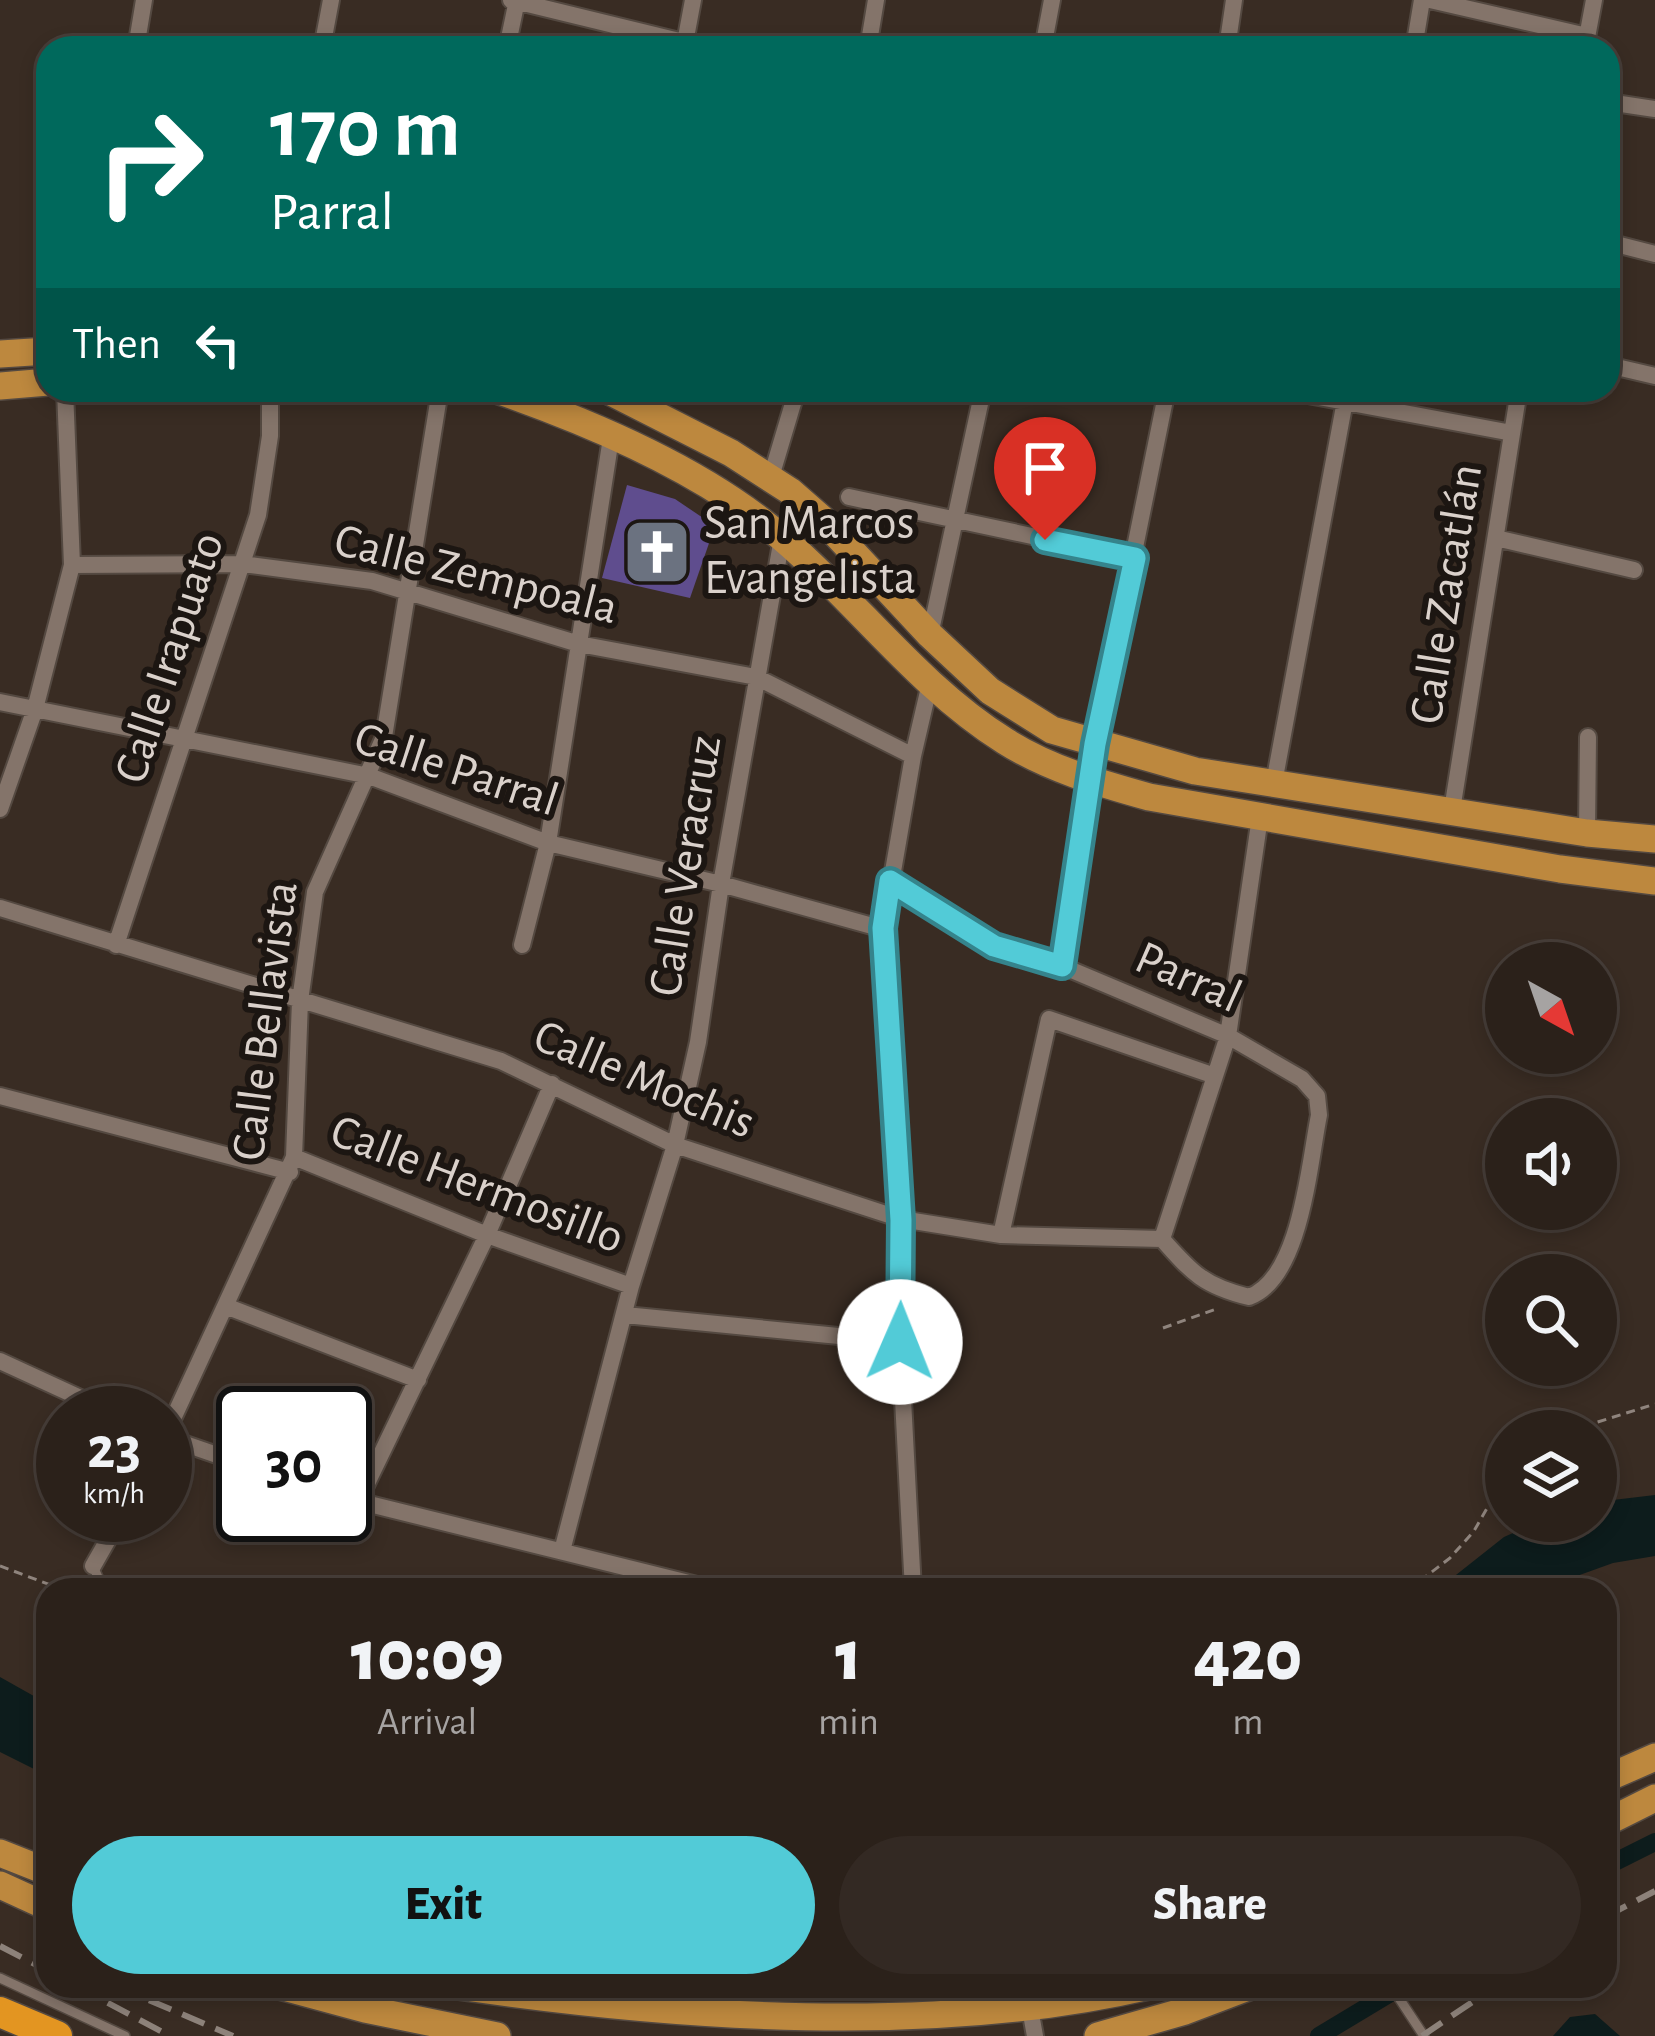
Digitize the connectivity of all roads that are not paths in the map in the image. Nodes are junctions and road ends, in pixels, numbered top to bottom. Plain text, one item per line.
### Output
1 (143, 0) edge
2 (331, 0) edge
3 (515, 0) edge
4 (693, 0) edge
5 (876, 0) edge
6 (1052, 0) edge
7 (1234, 0) edge
8 (1426, 0) edge
9 (1594, 0) edge
10 (138, 36) edge
11 (324, 36) edge
12 (510, 36) edge
13 (650, 36) edge
14 (686, 36) edge
15 (870, 36) edge
16 (1045, 36) edge
17 (1229, 36) edge
18 (1417, 36) edge
19 (1563, 36) edge
20 (1587, 36) edge
21 (1620, 104) edge
22 (1655, 110) edge
23 (1620, 245) edge
24 (1655, 254) edge
25 (36, 351) edge
26 (0, 354) edge
27 (1620, 368) edge
28 (1655, 376) edge
29 (36, 383) edge
30 (0, 386) edge
31 (65, 402) edge
32 (269, 402) edge
33 (438, 402) edge
34 (526, 402) edge
35 (634, 402) edge
36 (793, 402) edge
37 (980, 402) edge
38 (1165, 402) edge
39 (1345, 402) edge
40 (1372, 402) edge
41 (1517, 402) edge
42 (1512, 434) junction
43 (611, 438) junction
44 (771, 477) junction
45 (849, 497) dead end
46 (956, 523) junction
47 (782, 538) junction
48 (1496, 538) junction
49 (1135, 558) junction
50 (243, 563) junction
51 (72, 565) junction
52 (1634, 570) dead end
53 (409, 592) junction
54 (930, 635) junction
55 (579, 644) junction
56 (756, 677) junction
57 (930, 682) junction
58 (0, 702) edge
59 (35, 709) junction
60 (184, 737) junction
61 (1588, 737) dead end
62 (1095, 744) junction
63 (913, 756) junction
64 (369, 776) junction
65 (1089, 780) junction
66 (1274, 783) junction
67 (0, 809) edge
68 (1452, 810) junction
69 (1260, 817) junction
70 (1587, 833) junction
71 (1655, 839) edge
72 (548, 843) junction
73 (890, 881) junction
74 (1655, 881) edge
75 (721, 884) junction
76 (0, 908) edge
77 (883, 928) junction
78 (116, 945) junction
79 (522, 946) dead end
80 (1062, 966) junction
81 (300, 1001) junction
82 (1228, 1036) junction
83 (1215, 1076) junction
84 (552, 1084) junction
85 (0, 1096) edge
86 (674, 1145) junction
87 (292, 1165) junction
88 (901, 1220) junction
89 (487, 1235) junction
90 (1001, 1235) junction
91 (1162, 1239) junction
92 (632, 1286) junction
93 (228, 1307) junction
94 (625, 1316) junction
95 (900, 1342) junction
96 (0, 1360) edge
97 (418, 1380) junction
98 (55, 1386) edge
99 (190, 1386) edge
100 (372, 1464) edge
101 (372, 1505) edge
102 (107, 1542) edge
103 (562, 1551) junction
104 (93, 1566) joint
105 (98, 1578) edge
106 (669, 1578) edge
107 (912, 1578) edge
108 (1655, 1757) edge
109 (1617, 1774) edge
110 (1655, 1798) edge
111 (1617, 1817) edge
112 (0, 1853) edge
113 (36, 1867) edge
114 (0, 1886) edge
115 (36, 1902) edge
116 (0, 1978) edge
117 (36, 1995) edge
118 (43, 1998) edge
119 (324, 1998) edge
120 (552, 1998) edge
121 (1114, 1998) edge
122 (1214, 1998) edge
123 (1398, 1998) edge
124 (0, 2012) edge
125 (1033, 2025) edge
126 (58, 2036) edge
127 (125, 2036) edge
128 (497, 2036) edge
129 (1098, 2036) edge
130 (1424, 2036) edge

1 - 10 street
2 - 11 street
3 - 12 street
3 - 13 street
4 - 14 street
5 - 15 street
6 - 16 street
7 - 17 street
8 - 18 street
8 - 19 street
9 - 20 street
21 - 22 street
23 - 24 street
25 - 26 main road
27 - 28 street
29 - 30 main road
31 - 51 street
32 - 50 street, Calle Irapuato
33 - 53 street, Calle Bellavista
34 - 43 main road
35 - 44 main road
36 - 44 street
37 - 46 street
38 - 49 street
39 - 66 street
40 - 42 street
41 - 42 street, Calle Zacatlán
42 - 48 street, Calle Zacatlán
43 - 47 main road
43 - 55 street
44 - 54 main road
45 - 46 street
46 - 49 street
46 - 54 street
47 - 56 street, Calle Veracruz
47 - 57 main road
48 - 52 street
48 - 68 street, Calle Zacatlán
49 - 62 street
50 - 51 street, Calle Zempoala
50 - 53 street, Calle Zempoala
50 - 60 street, Calle Irapuato
51 - 59 street
53 - 55 street, Calle Zempoala
53 - 64 street, Calle Bellavista
54 - 62 main road
55 - 56 street, Calle Zempoala
55 - 72 street
56 - 63 street, Calle Zempoala
56 - 75 street, Calle Veracruz
57 - 63 street
57 - 65 main road
58 - 59 street, Calle Parral
59 - 60 street, Calle Parral
59 - 67 street
60 - 64 street, Calle Parral
60 - 78 street, Calle Irapuato
61 - 70 street
62 - 65 street
62 - 66 main road
63 - 73 street
64 - 72 street, Calle Parral
64 - 81 street, Calle Bellavista
65 - 69 main road
65 - 80 street
66 - 68 main road
68 - 70 main road
69 - 74 main road
69 - 82 street
70 - 71 main road
72 - 75 street, Calle Parral
72 - 79 street
73 - 77 street
73 - 80 street, Parral
75 - 77 street, Calle Parral
75 - 86 street, Calle Veracruz
76 - 78 street, Calle Mochis
77 - 88 street
78 - 81 street, Calle Mochis
80 - 82 street, Parral
81 - 84 street, Calle Mochis
81 - 87 street, Calle Bellavista
82 - 83 street
82 - 91 street, Parral
83 - 90 street
83 - 91 street
84 - 86 street, Calle Mochis
84 - 89 street
85 - 87 street, Calle Hermosillo
86 - 88 street, Calle Mochis
86 - 92 street, Calle Veracruz
87 - 89 street, Calle Hermosillo
87 - 93 street, Calle Bellavista
88 - 90 street, Calle Mochis
88 - 95 street
89 - 92 street, Calle Hermosillo
89 - 97 street
90 - 91 street, Calle Mochis
92 - 94 street, Calle Veracruz
93 - 97 street
93 - 99 street, Calle Bellavista
94 - 95 street
94 - 103 street, Calle Veracruz
95 - 107 street
96 - 98 street
97 - 100 street
101 - 103 street
102 - 104 street
103 - 106 street
104 - 105 lane
108 - 109 main road
110 - 111 main road
112 - 113 main road
114 - 115 main road
116 - 117 lane
118 - 127 lane
119 - 128 main road
120 - 125 main road
121 - 125 main road
122 - 129 main road
123 - 130 lane
124 - 126 highway

